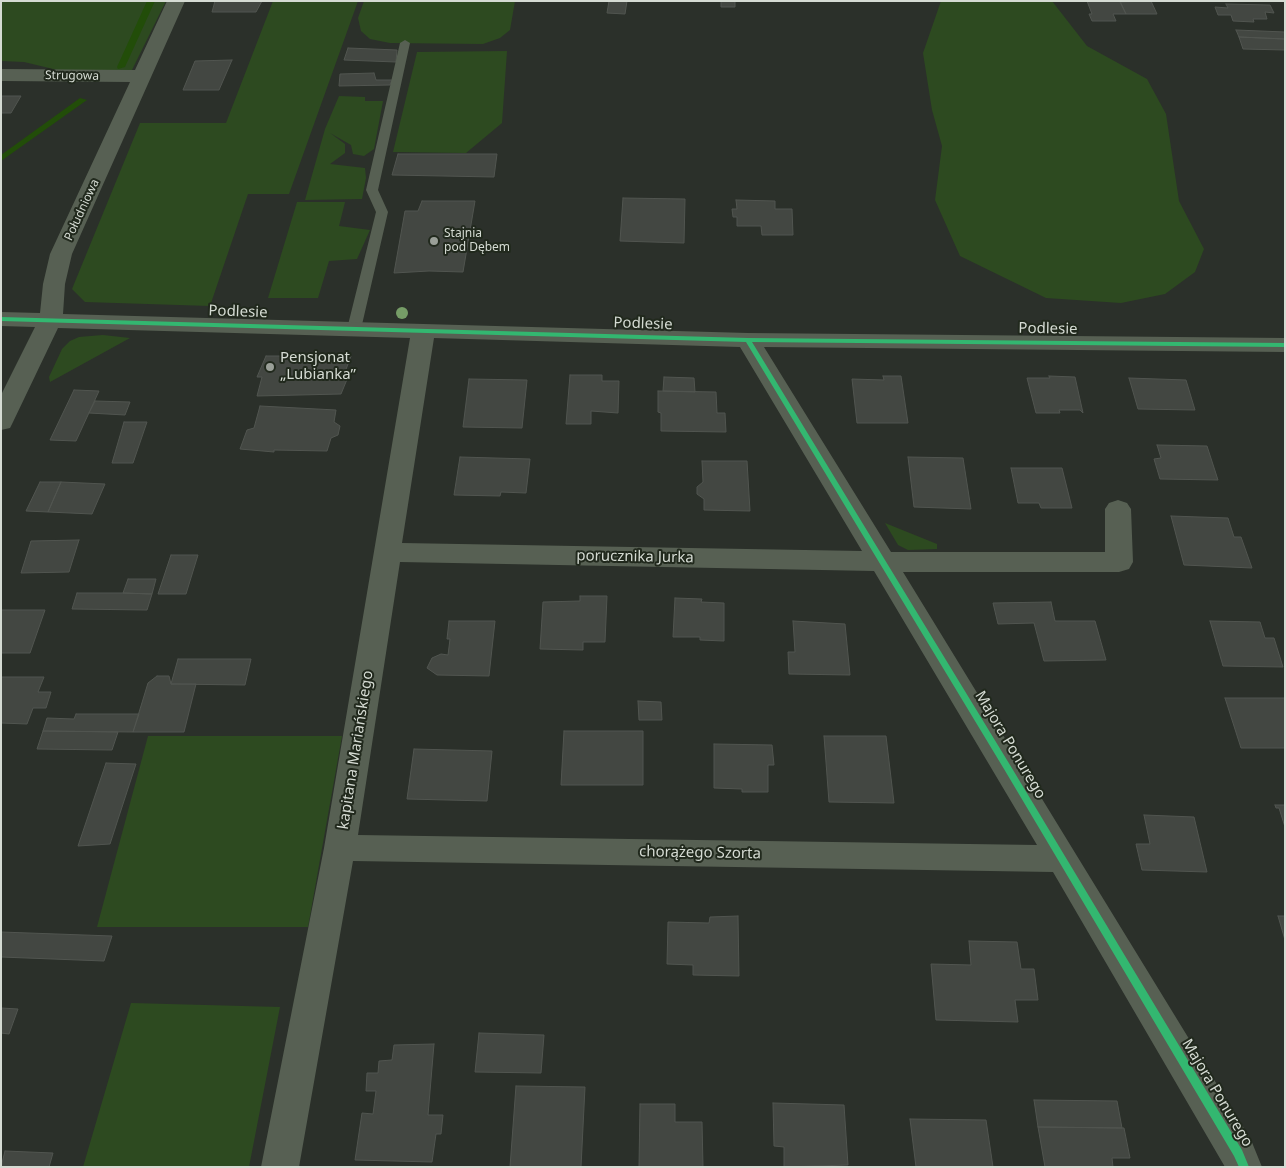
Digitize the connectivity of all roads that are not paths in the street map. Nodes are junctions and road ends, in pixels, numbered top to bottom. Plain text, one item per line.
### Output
1 (176, 1) edge
2 (405, 43) dead end
3 (1, 75) edge
4 (144, 76) junction
5 (1, 319) edge
6 (51, 320) junction
7 (354, 329) junction
8 (423, 331) junction
9 (748, 340) junction
10 (1285, 345) edge
11 (1, 422) edge
12 (1118, 509) dead end
13 (387, 552) junction
14 (883, 561) junction
15 (340, 848) junction
16 (1060, 859) junction
17 (280, 1167) edge
18 (1244, 1167) edge

1 - 4 street, Południowa
2 - 7 lane
3 - 4 street, Strugowa
4 - 6 street, Południowa
5 - 6 street, Podlesie
6 - 7 street, Podlesie
6 - 11 street, Południowa
7 - 8 street, Podlesie
8 - 9 street, Podlesie
8 - 13 street, kapitana Mariańskiego
9 - 10 street, Podlesie
9 - 14 street, Majora Ponurego
12 - 14 street, porucznika Jurka
13 - 14 street, porucznika Jurka
13 - 15 street, kapitana Mariańskiego
14 - 16 street, Majora Ponurego
15 - 16 street, chorążego Szorta
15 - 17 street, kapitana Mariańskiego
16 - 18 street, Majora Ponurego

